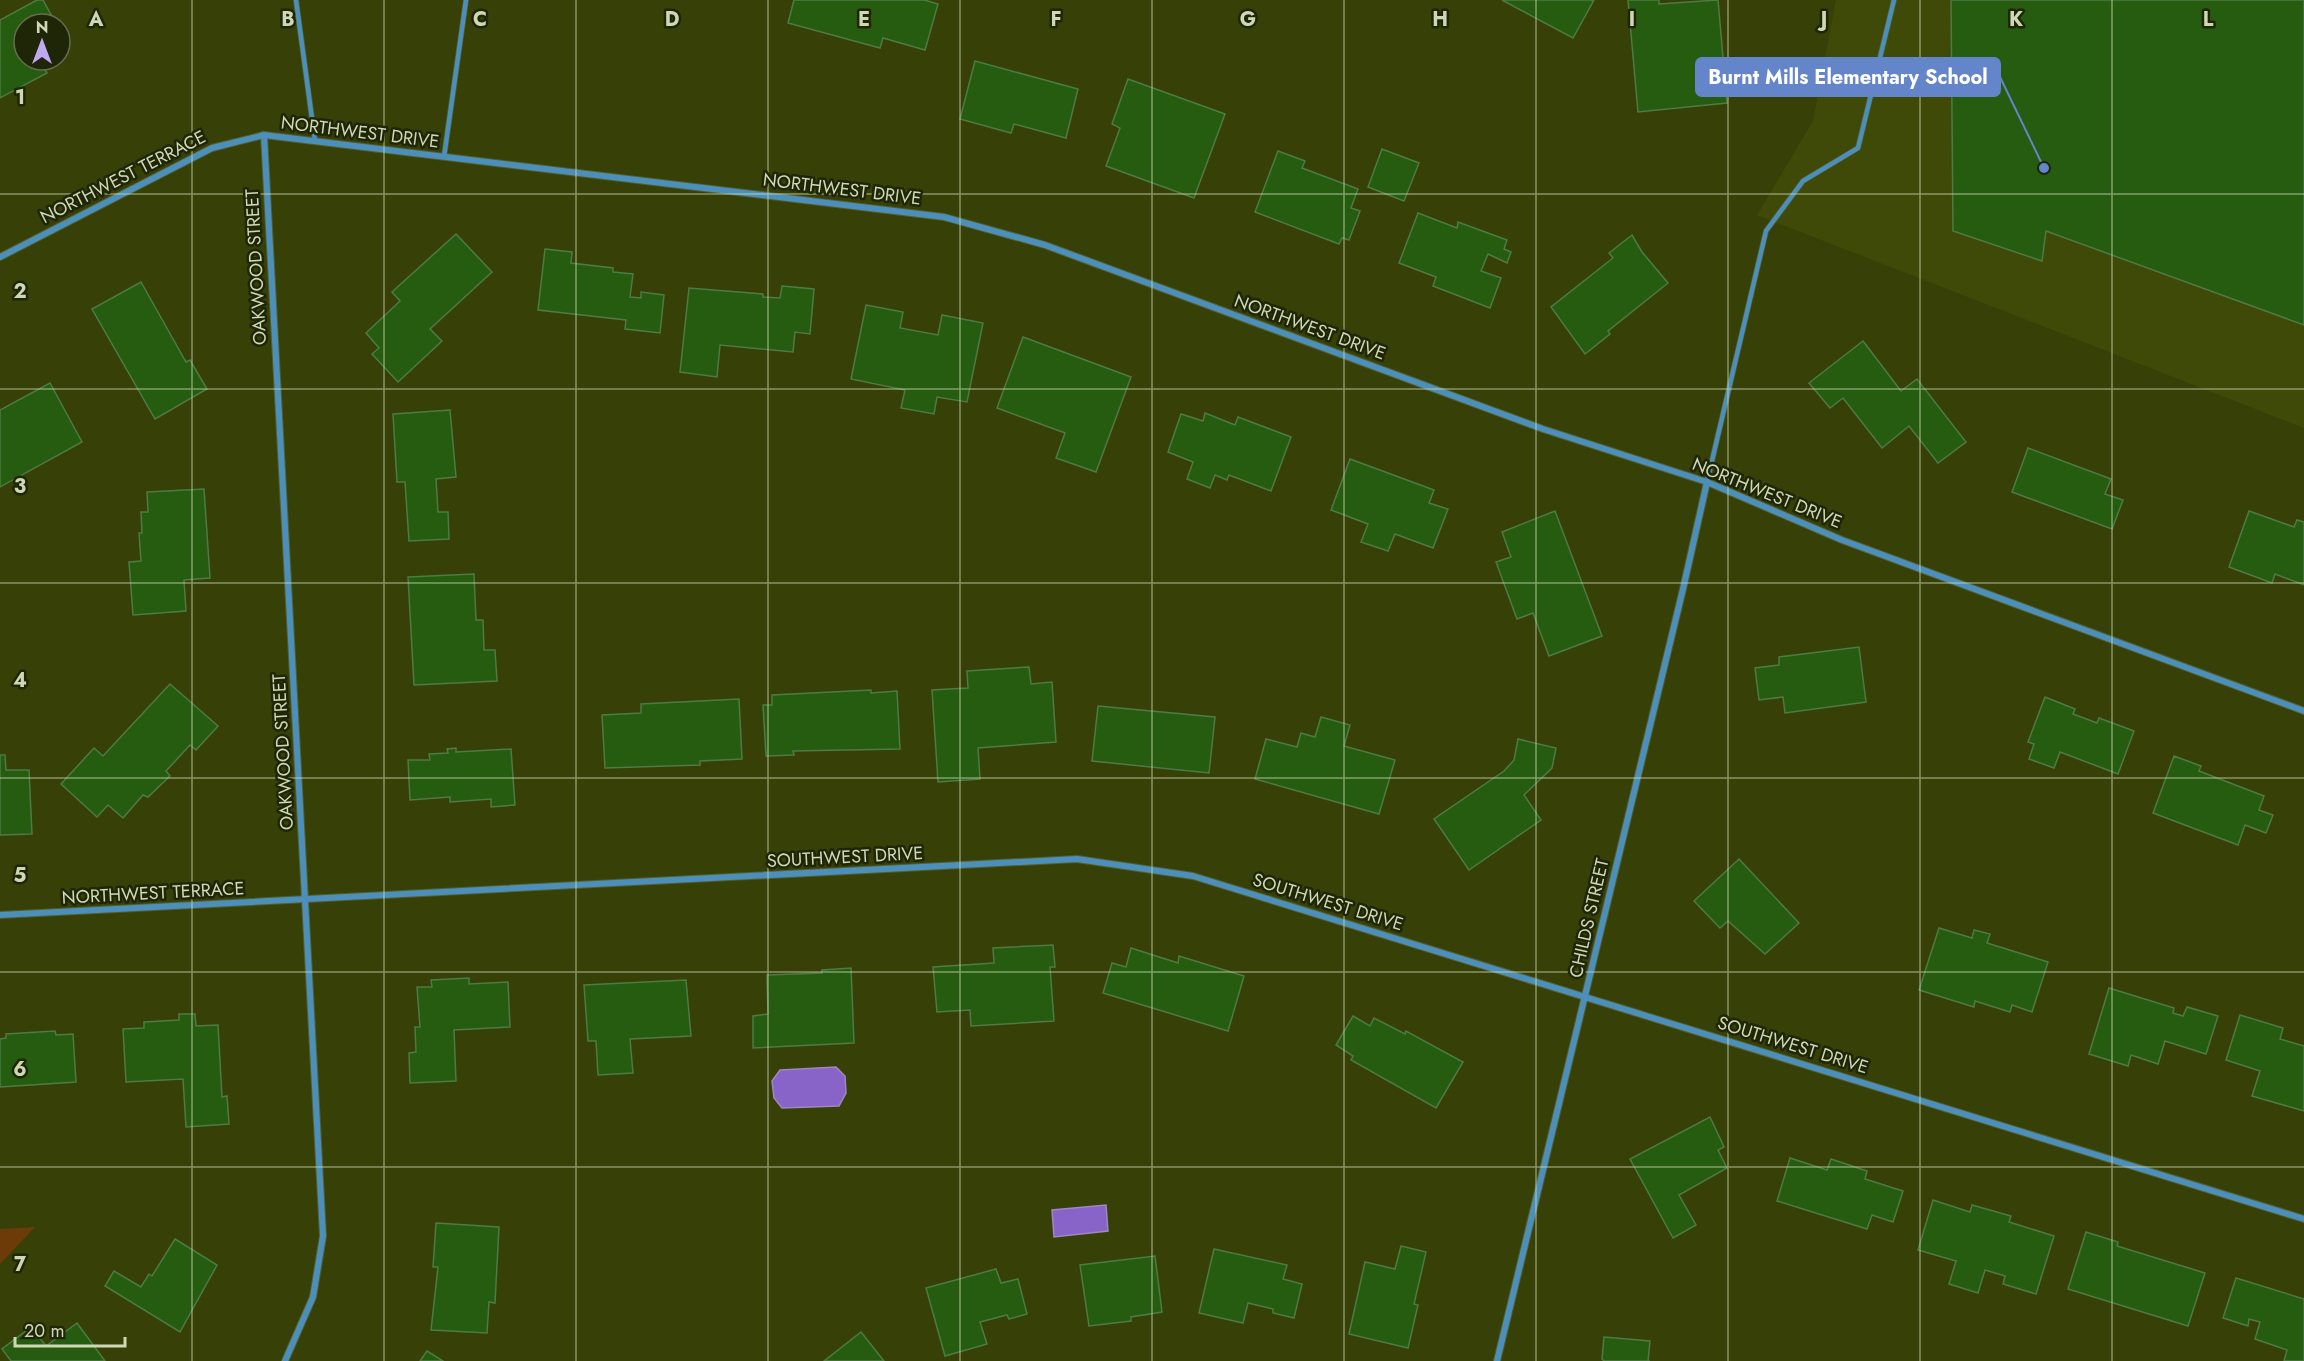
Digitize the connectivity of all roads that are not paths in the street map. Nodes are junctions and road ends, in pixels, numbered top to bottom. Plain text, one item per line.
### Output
1 (296, 0) edge
2 (466, 0) edge
3 (1894, 0) edge
4 (264, 135) junction
5 (315, 141) junction
6 (444, 157) junction
7 (0, 257) edge
8 (1707, 482) junction
9 (2304, 711) edge
10 (307, 901) junction
11 (0, 915) edge
12 (1586, 996) junction
13 (2304, 1219) edge
14 (285, 1361) edge
15 (1497, 1361) edge

1 - 5 lane
2 - 6 lane
3 - 8 lane
4 - 5 street, NORTHWEST DRIVE
4 - 7 street, NORTHWEST TERRACE
4 - 10 street, OAKWOOD STREET
5 - 6 street, NORTHWEST DRIVE
6 - 8 street, NORTHWEST DRIVE
8 - 9 street, NORTHWEST DRIVE
8 - 12 street, CHILDS STREET
10 - 11 street, NORTHWEST TERRACE
10 - 12 street, SOUTHWEST DRIVE
10 - 14 street, OAKWOOD STREET
12 - 13 street, SOUTHWEST DRIVE
12 - 15 street, CHILDS STREET

